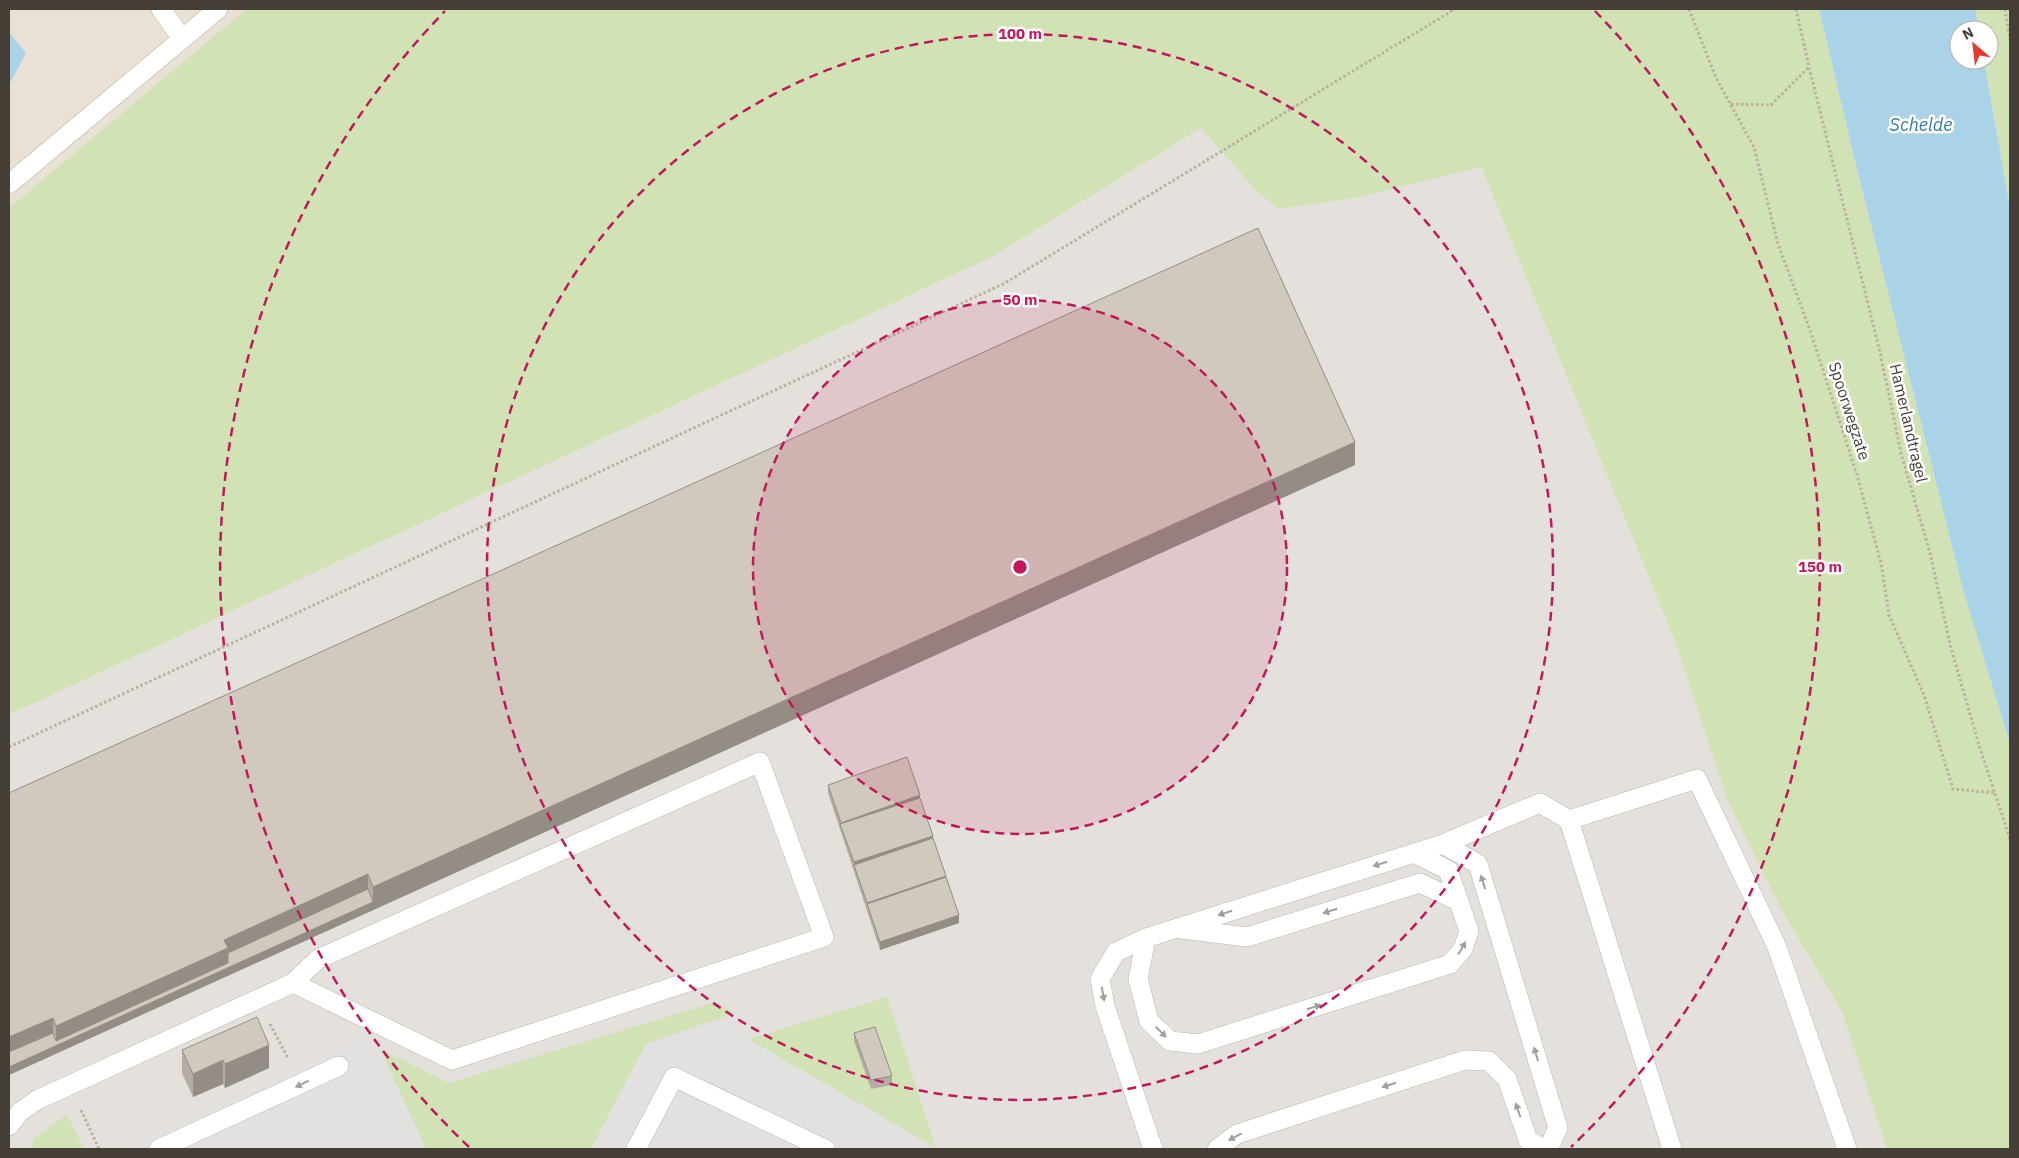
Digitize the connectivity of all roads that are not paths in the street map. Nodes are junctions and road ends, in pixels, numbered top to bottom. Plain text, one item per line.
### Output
1 (161, 9) edge
2 (218, 9) edge
3 (182, 39) junction
4 (9, 184) edge
5 (1569, 820) junction
6 (1443, 844) junction
7 (1414, 853) junction
8 (1458, 901) junction
9 (1177, 928) junction
10 (1146, 938) junction
11 (292, 983) junction
12 (339, 1066) dead end
13 (9, 1126) edge
14 (160, 1149) edge
15 (637, 1149) edge
16 (825, 1149) edge
17 (1153, 1149) edge
18 (1217, 1149) edge
19 (1543, 1149) edge
20 (1548, 1149) edge
21 (1672, 1149) edge
22 (1847, 1149) edge

1 - 3 lane
2 - 3 lane
3 - 4 lane
5 - 6 lane
5 - 21 lane
5 - 22 lane
6 - 7 lane
20 -> 6 lane
7 - 8 lane
7 -> 9 lane
8 -> 9 lane
10 -> 8 lane
9 - 10 lane
10 -> 17 lane
11 - 11 lane
11 - 13 lane
12 -> 14 lane
15 - 16 lane
19 -> 18 lane

